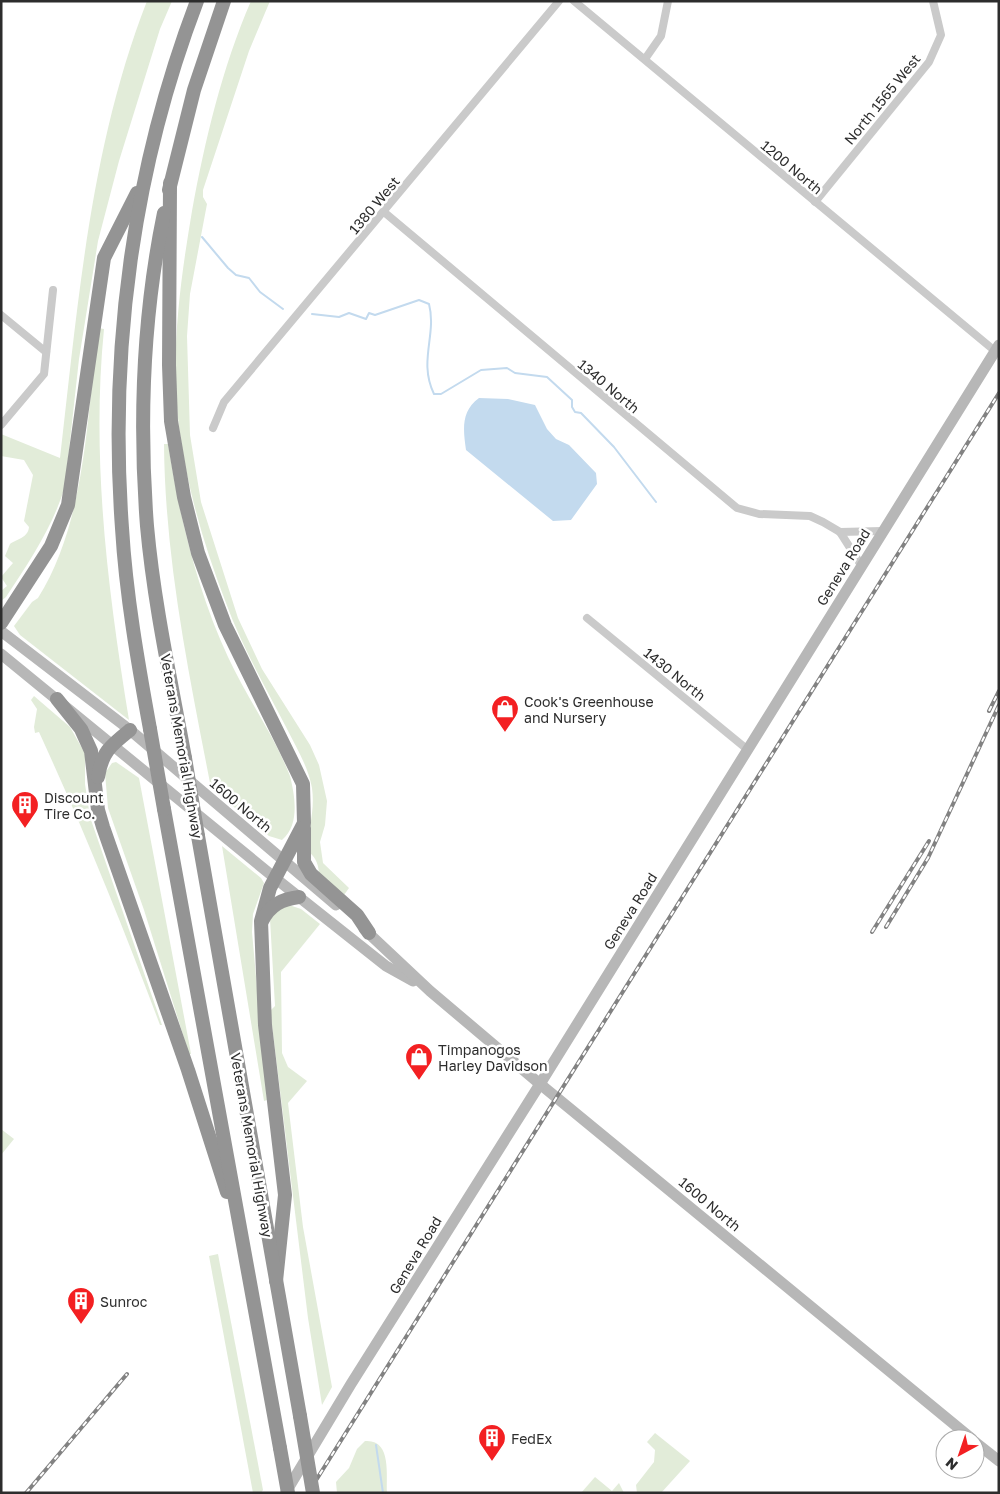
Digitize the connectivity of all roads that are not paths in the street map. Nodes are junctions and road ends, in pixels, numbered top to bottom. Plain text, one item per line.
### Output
1 (197, 1) edge
2 (224, 1) edge
3 (559, 1) edge
4 (574, 1) edge
5 (668, 1) edge
6 (933, 1) edge
7 (645, 59) junction
8 (146, 174) junction
9 (170, 183) junction
10 (815, 202) junction
11 (384, 212) junction
12 (52, 290) dead end
13 (1, 315) edge
14 (997, 348) edge
15 (46, 352) junction
16 (1, 426) edge
17 (213, 428) dead end
18 (882, 531) junction
19 (840, 532) junction
20 (861, 565) junction
21 (587, 618) dead end
22 (1, 623) edge
23 (1, 631) edge
24 (1, 654) edge
25 (57, 700) junction
26 (130, 730) junction
27 (113, 744) junction
28 (748, 750) junction
29 (96, 793) junction
30 (304, 822) junction
31 (284, 861) junction
32 (275, 878) junction
33 (299, 897) junction
34 (261, 921) junction
35 (369, 933) junction
36 (430, 991) junction
37 (540, 1084) junction
38 (243, 1242) junction
39 (276, 1282) junction
40 (960, 1429) edge
41 (985, 1450) edge
42 (999, 1461) edge
43 (287, 1493) edge
44 (313, 1493) edge

1 - 8 highway, Veterans Memorial Highway
2 - 9 highway, Veterans Memorial Highway
3 - 11 street, 1380 West
4 - 7 street, 1200 North
5 - 7 street
6 - 10 street, North 1565 West
7 - 10 street, 1200 North
8 - 22 highway
8 - 38 highway, Veterans Memorial Highway, bridge
9 - 30 highway
9 - 39 highway, Veterans Memorial Highway, bridge
10 - 14 street, 1200 North
11 - 17 street, 1380 West
11 - 19 street, 1340 North
12 - 15 street
13 - 15 street
14 - 18 main road, Geneva Road
15 - 16 street
18 - 19 street
18 - 20 main road, Geneva Road
19 - 20 street
20 - 28 main road, Geneva Road
21 - 28 street, 1430 North
23 - 26 main road, 1600 North
24 - 25 main road, 1600 North
25 - 27 main road, 1600 North
25 - 29 highway
26 - 27 highway
26 - 31 main road, 1600 North
27 - 29 highway
27 - 32 main road, 1600 North
28 - 37 main road, Geneva Road
29 - 38 highway
30 - 31 highway
30 - 35 highway
31 - 32 highway
31 - 35 main road, 1600 North
32 - 33 main road, 1600 North
32 - 34 highway
33 - 34 highway
33 - 36 main road, 1600 North
34 - 39 highway
35 - 36 main road, 1600 North
36 - 37 main road, 1600 North
37 - 40 main road, 1600 North
37 - 43 main road, Geneva Road
38 - 43 highway, Veterans Memorial Highway, bridge
39 - 44 highway, Veterans Memorial Highway, bridge
41 - 42 main road

